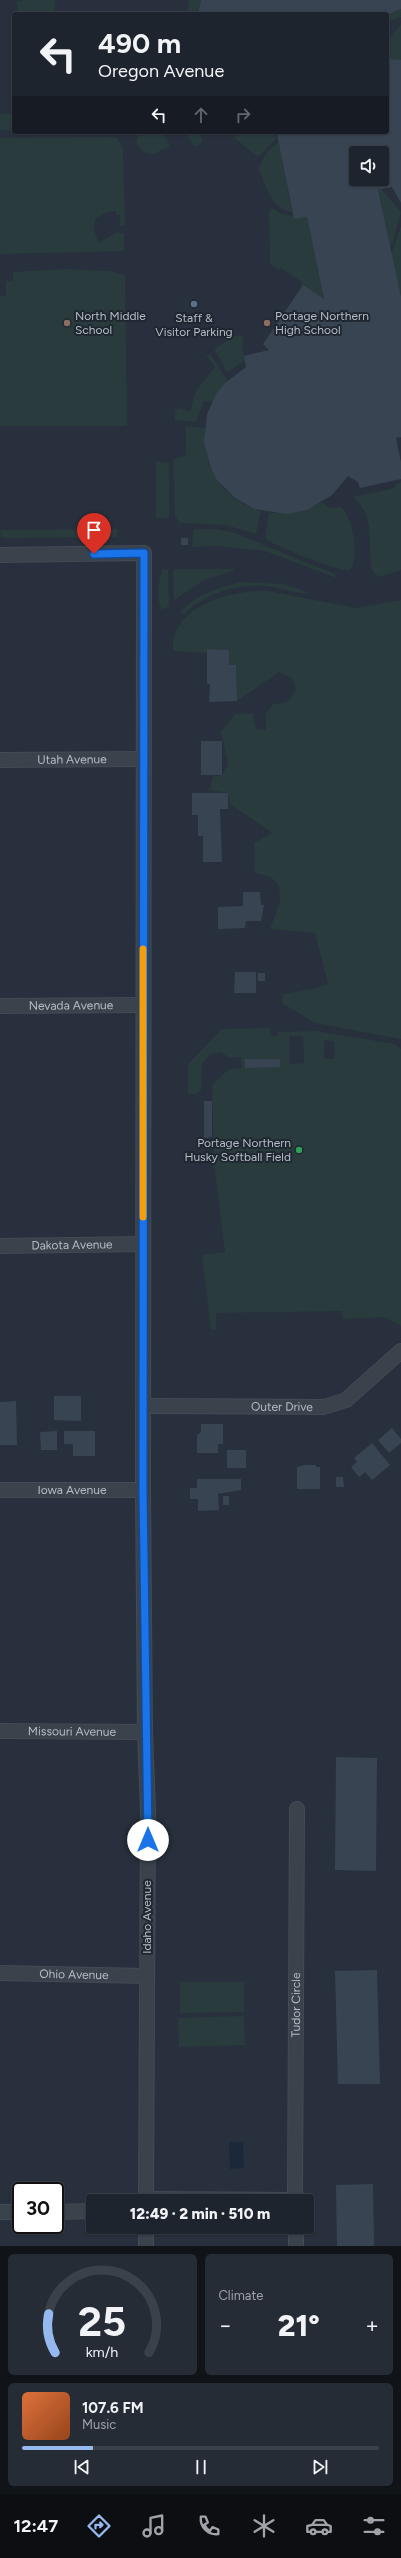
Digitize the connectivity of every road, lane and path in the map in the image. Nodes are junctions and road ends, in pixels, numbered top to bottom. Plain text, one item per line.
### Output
1 (0, 554) edge
2 (144, 759) junction
3 (0, 760) edge
4 (142, 1004) junction
5 (0, 1006) edge
6 (144, 1244) junction
7 (0, 1246) edge
8 (401, 1351) edge
9 (144, 1406) junction
10 (0, 1490) edge
11 (143, 1490) junction
12 (0, 1731) edge
13 (145, 1732) junction
14 (297, 1809) dead end
15 (0, 1973) edge
16 (147, 1976) junction
17 (146, 2194) edge
18 (295, 2194) edge
19 (86, 2211) edge
20 (0, 2212) edge
21 (12, 2212) edge
22 (64, 2212) edge
23 (146, 2234) edge
24 (296, 2234) edge
25 (146, 2246) edge
26 (296, 2246) edge

1 - 2 street, Idaho Avenue
2 - 3 street, Utah Avenue
2 - 4 street, Idaho Avenue
4 - 5 street, Nevada Avenue
4 - 6 street, Idaho Avenue
6 - 7 street, Dakota Avenue
6 - 9 street, Idaho Avenue
8 - 9 street, Outer Drive
9 - 11 street, Idaho Avenue
10 - 11 street, Iowa Avenue
11 - 13 street, Idaho Avenue
12 - 13 street, Missouri Avenue
13 - 16 street, Idaho Avenue
14 - 18 street, Tudor Circle
15 - 16 street, Ohio Avenue
16 - 17 street, Idaho Avenue
19 - 22 street
20 - 21 street
23 - 25 street
24 - 26 street

